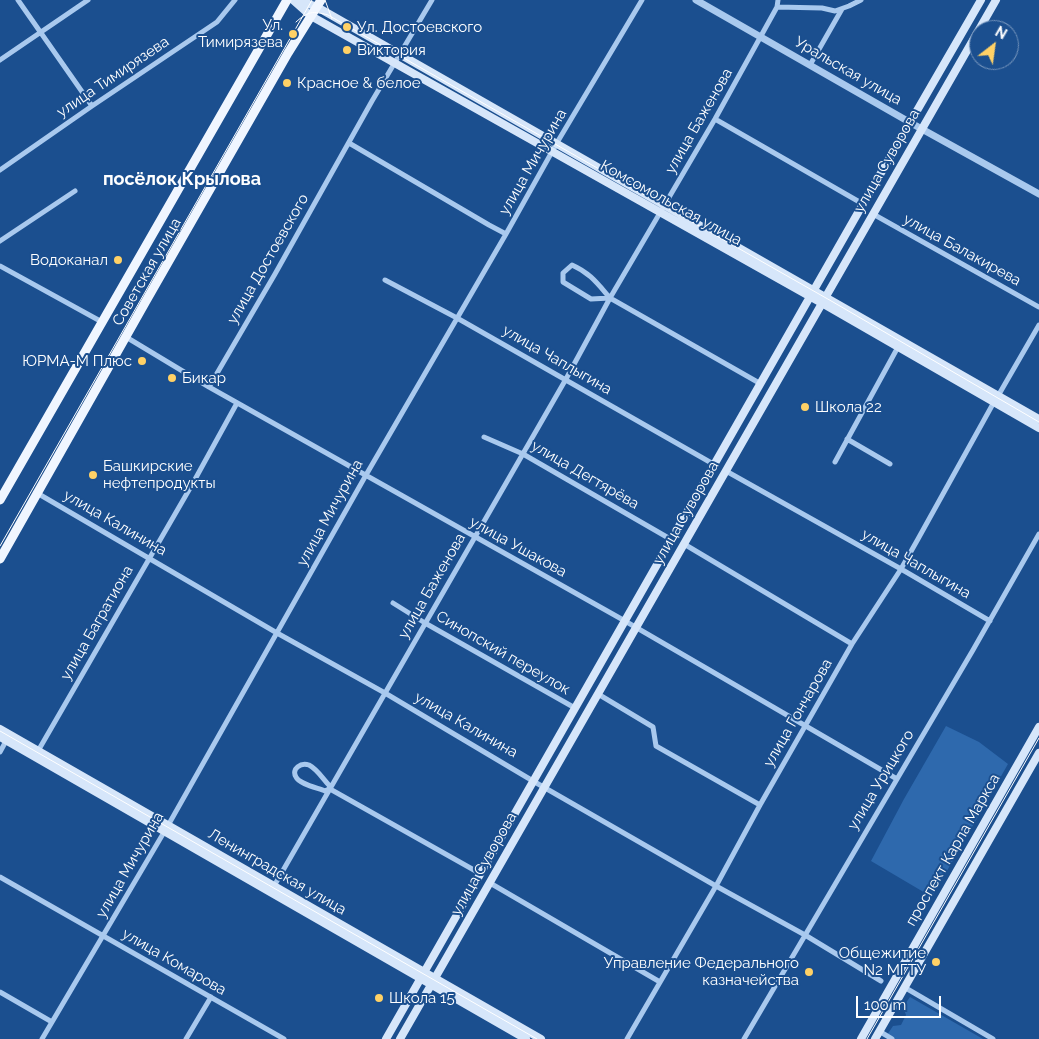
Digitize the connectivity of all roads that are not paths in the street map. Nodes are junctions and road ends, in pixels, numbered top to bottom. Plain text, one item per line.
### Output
1 (18, 0) edge
2 (88, 0) edge
3 (235, 0) edge
4 (287, 0) edge
5 (292, 0) edge
6 (298, 0) edge
7 (432, 0) edge
8 (642, 0) edge
9 (696, 0) edge
10 (778, 0) edge
11 (861, 0) edge
12 (981, 0) edge
13 (996, 0) edge
14 (319, 3) edge
15 (777, 7) junction
16 (843, 8) junction
17 (311, 16) junction
18 (41, 33) junction
19 (761, 38) junction
20 (400, 54) junction
21 (0, 60) edge
22 (394, 63) junction
23 (810, 66) junction
24 (92, 106) junction
25 (715, 119) junction
26 (911, 123) junction
27 (922, 129) junction
28 (349, 143) junction
29 (557, 144) junction
30 (552, 152) junction
31 (0, 170) edge
32 (75, 191) dead end
33 (1039, 194) edge
34 (863, 204) junction
35 (664, 205) junction
36 (660, 213) junction
37 (873, 214) junction
38 (506, 234) junction
39 (0, 240) edge
40 (0, 266) edge
41 (385, 280) dead end
42 (813, 294) junction
43 (610, 298) junction
44 (824, 300) junction
45 (1039, 307) edge
46 (457, 318) junction
47 (102, 322) junction
48 (1039, 325) edge
49 (126, 338) junction
50 (898, 347) junction
51 (566, 379) junction
52 (761, 384) junction
53 (209, 387) junction
54 (996, 399) junction
55 (237, 403) junction
56 (1039, 419) edge
57 (1039, 428) edge
58 (484, 437) dead end
59 (847, 440) junction
60 (523, 454) junction
61 (835, 462) dead end
62 (890, 464) dead end
63 (715, 465) junction
64 (726, 471) junction
65 (366, 476) junction
66 (37, 494) junction
67 (0, 500) edge
68 (1039, 534) edge
69 (474, 536) junction
70 (672, 540) junction
71 (684, 544) junction
72 (149, 558) junction
73 (0, 559) edge
74 (901, 569) junction
75 (393, 603) dead end
76 (625, 621) junction
77 (990, 621) junction
78 (424, 623) junction
79 (636, 628) junction
80 (277, 634) junction
81 (852, 644) junction
82 (385, 693) junction
83 (598, 694) junction
84 (575, 708) junction
85 (806, 726) junction
86 (1039, 728) edge
87 (0, 729) edge
88 (3, 739) edge
89 (38, 751) junction
90 (0, 752) edge
91 (1039, 752) edge
92 (897, 779) junction
93 (533, 781) junction
94 (544, 787) junction
95 (330, 789) junction
96 (760, 805) junction
97 (166, 828) junction
98 (481, 874) junction
99 (0, 877) edge
100 (490, 882) junction
101 (274, 886) junction
102 (716, 886) junction
103 (103, 935) junction
104 (805, 935) junction
105 (422, 975) junction
106 (881, 981) dead end
107 (894, 981) junction
108 (433, 982) junction
109 (660, 982) junction
110 (904, 987) junction
111 (0, 992) edge
112 (212, 997) junction
113 (52, 1022) junction
114 (879, 1031) junction
115 (42, 1039) edge
116 (186, 1039) edge
117 (284, 1039) edge
118 (386, 1039) edge
119 (400, 1039) edge
120 (526, 1039) edge
121 (541, 1039) edge
122 (627, 1039) edge
123 (744, 1039) edge
124 (861, 1039) edge
125 (875, 1039) edge
126 (892, 1039) edge
127 (993, 1039) edge

1 - 18 street
2 - 18 street
3 - 24 street, улица Тимирязева
4 - 47 main road, Советская улица
5 - 17 main road, Комсомольская улица
6 - 14 main road, Комсомольская улица
7 - 20 street, улица Достоевского
8 - 29 street, улица Мичурина
9 - 19 street, Уральская улица
10 - 15 street, улица Баженова
11 - 16 street
12 - 26 main road, улица Суворова
13 - 27 main road, улица Суворова
14 - 17 main road, Советская улица
14 - 20 main road, Комсомольская улица
15 - 16 street
15 - 19 street, улица Баженова
16 - 23 street
17 - 22 main road, Комсомольская улица
17 - 49 main road, Советская улица
18 - 21 street
18 - 24 street
19 - 23 street, Уральская улица
19 - 25 street, улица Баженова
20 - 22 street, улица Достоевского
20 - 29 main road, Комсомольская улица
22 - 28 street, улица Достоевского
22 - 30 main road, Комсомольская улица
23 - 26 street, Уральская улица
24 - 31 street, улица Тимирязева
25 - 34 street
25 - 35 street, улица Баженова
26 - 27 street, Уральская улица
26 - 34 main road, улица Суворова
27 - 33 street, Уральская улица
27 - 37 main road, улица Суворова
28 - 38 street
28 - 53 street, улица Достоевского
29 - 30 street, улица Мичурина
29 - 35 main road, Комсомольская улица
30 - 36 main road, Комсомольская улица
30 - 38 street, улица Мичурина
32 - 39 street
34 - 42 main road, улица Суворова
35 - 36 street, улица Баженова
35 - 42 main road, Комсомольская улица
36 - 42 main road, Комсомольская улица
36 - 43 street, улица Баженова
37 - 44 main road, улица Суворова
37 - 45 street, улица Балакирева
38 - 46 street, улица Мичурина
40 - 47 street
41 - 46 street, улица Чаплыгина
42 - 44 main road, Комсомольская улица
42 - 52 main road, улица Суворова
43 - 43 street
43 - 51 street, улица Баженова
43 - 52 street
44 - 50 main road, Комсомольская улица
44 - 54 main road, Комсомольская улица
44 - 64 main road, улица Суворова
46 - 51 street, улица Чаплыгина
46 - 65 street, улица Мичурина
47 - 67 main road, Советская улица
48 - 54 street, улица Гончарова
49 - 53 street, улица Ушакова
49 - 66 main road, Советская улица
50 - 54 main road, Комсомольская улица
50 - 59 street
51 - 60 street, улица Баженова
51 - 63 street, улица Чаплыгина
52 - 63 main road, улица Суворова
53 - 55 street, улица Ушакова
54 - 56 main road, Комсомольская улица
54 - 57 main road, Комсомольская улица
54 - 74 street, улица Гончарова
55 - 65 street, улица Ушакова
55 - 72 street, улица Багратиона
58 - 60 street, улица Дегтярёва
59 - 61 street
59 - 62 street
60 - 69 street, улица Баженова
60 - 70 street, улица Дегтярёва
63 - 70 main road, улица Суворова
64 - 71 main road, улица Суворова
64 - 74 street, улица Чаплыгина
65 - 69 street, улица Ушакова
65 - 80 street, улица Мичурина
66 - 72 street, улица Калинина
66 - 73 main road, Советская улица
68 - 77 street, улица Урицкого
69 - 76 street, улица Ушакова
69 - 78 street, улица Баженова
70 - 76 main road, улица Суворова
71 - 79 main road, улица Суворова
71 - 81 street
72 - 80 street, улица Калинина
72 - 89 street, улица Багратиона
74 - 77 street, улица Чаплыгина
74 - 81 street, улица Гончарова
75 - 78 street, Синопский переулок
76 - 79 street, улица Ушакова
76 - 84 main road, улица Суворова
77 - 92 street, улица Урицкого
78 - 82 street, улица Баженова
78 - 84 street, Синопский переулок
79 - 83 main road, улица Суворова
79 - 85 street, улица Ушакова
80 - 82 street, улица Калинина
80 - 97 street, улица Мичурина
81 - 85 street, улица Гончарова
82 - 93 street, улица Калинина
82 - 95 street, улица Баженова
83 - 94 main road, улица Суворова
83 - 96 street
84 - 93 main road, улица Суворова
85 - 92 street, улица Ушакова
85 - 96 street, улица Гончарова
86 - 107 main road, проспект Карла Маркса
87 - 89 main road, Ленинградская улица
88 - 90 street
88 - 97 main road, Ленинградская улица
89 - 97 main road, Ленинградская улица
91 - 110 main road, проспект Карла Маркса
92 - 104 street, улица Урицкого
93 - 94 street, улица Калинина
93 - 98 main road, улица Суворова
94 - 100 main road, улица Суворова
94 - 102 street, улица Калинина
95 - 95 street
95 - 98 street
95 - 101 street, улица Баженова
96 - 102 street, улица Гончарова
97 - 101 main road, Ленинградская улица
97 - 103 street, улица Мичурина
97 - 105 main road, Ленинградская улица
98 - 105 main road, улица Суворова
99 - 103 street, улица Комарова
100 - 108 main road, улица Суворова
100 - 109 street
101 - 105 main road, Ленинградская улица
102 - 104 street, улица Калинина
102 - 109 street, улица Гончарова
103 - 112 street, улица Комарова
103 - 113 street, улица Мичурина
104 - 106 street, улица Калинина
104 - 123 street, улица Урицкого
105 - 108 main road, Ленинградская улица
105 - 118 main road, улица Суворова
107 - 110 main road
107 - 124 main road, проспект Карла Маркса
108 - 119 main road, улица Суворова
108 - 120 main road, Ленинградская улица
108 - 121 main road, Ленинградская улица
109 - 122 street, улица Гончарова
110 - 114 main road, проспект Карла Маркса
110 - 127 street
111 - 113 street
112 - 116 street
112 - 117 street, улица Комарова
113 - 115 street, улица Мичурина
114 - 125 main road, проспект Карла Маркса
114 - 126 street

